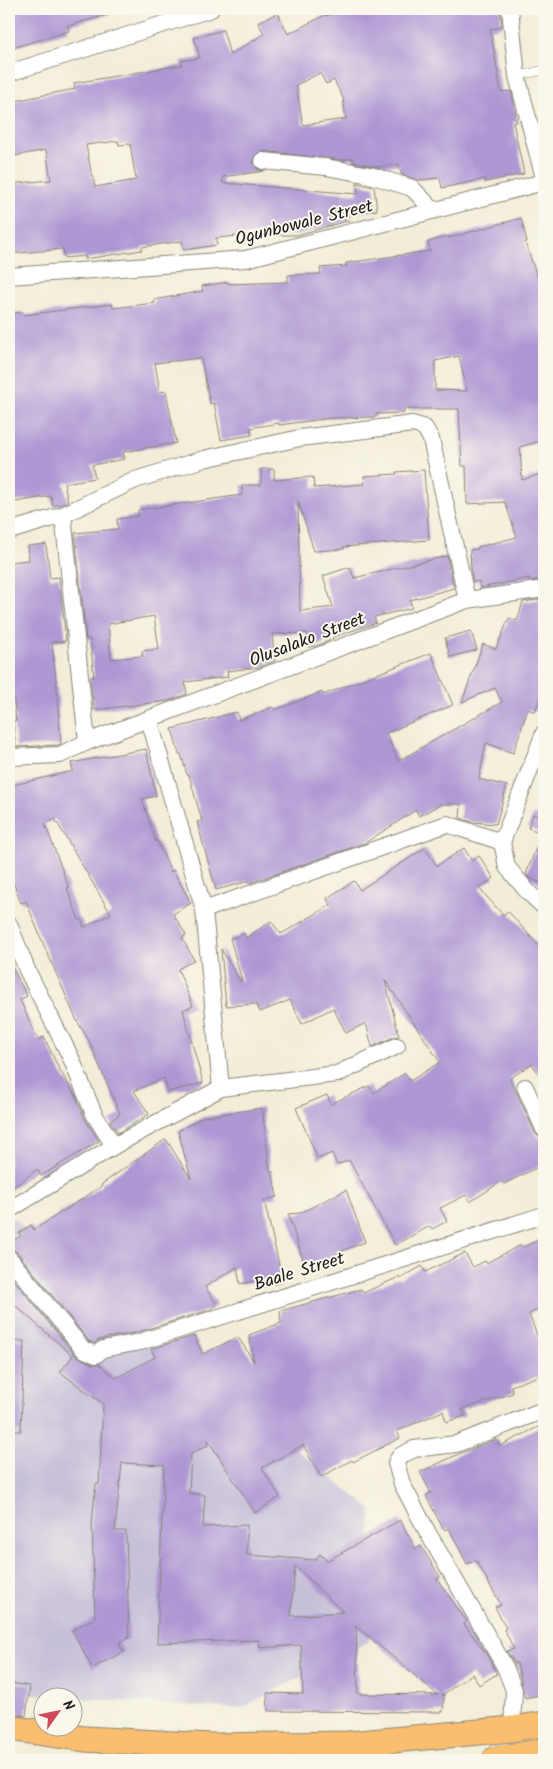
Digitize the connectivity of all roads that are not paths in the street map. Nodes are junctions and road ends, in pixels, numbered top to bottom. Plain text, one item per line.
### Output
1 (211, 9) edge
2 (510, 9) edge
3 (544, 70) edge
4 (9, 73) edge
5 (518, 76) junction
6 (263, 161) dead end
7 (544, 178) edge
8 (544, 182) edge
9 (433, 210) junction
10 (9, 276) edge
11 (63, 514) junction
12 (9, 531) edge
13 (544, 589) edge
14 (467, 600) junction
15 (149, 719) junction
16 (544, 733) edge
17 (87, 742) junction
18 (9, 757) edge
19 (502, 842) junction
20 (544, 907) edge
21 (204, 910) junction
22 (9, 924) edge
23 (397, 1046) dead end
24 (525, 1087) dead end
25 (221, 1088) junction
26 (544, 1129) edge
27 (114, 1146) junction
28 (9, 1210) edge
29 (544, 1215) edge
30 (9, 1258) edge
31 (544, 1410) edge
32 (544, 1724) edge
33 (9, 1728) edge
34 (512, 1729) junction
35 (544, 1753) edge
36 (496, 1760) edge

1 - 4 street
2 - 5 street
3 - 5 lane
5 - 7 street
6 - 9 street
8 - 9 street, Ogunbowale Street
9 - 10 street, Ogunbowale Street
11 - 12 street
11 - 14 street
11 - 17 street
13 - 14 street, Olusalako Street
14 - 15 street, Olusalako Street
15 - 17 street, Olusalako Street
15 - 21 street
16 - 19 street
17 - 18 street, Olusalako Street
19 - 20 street
19 - 21 street
21 - 25 street
22 - 27 street
23 - 25 street
24 - 26 street
25 - 27 street
27 - 28 street
29 - 30 street, Baale Street
31 - 34 street
32 - 34 main road
33 - 34 main road
35 - 36 highway

